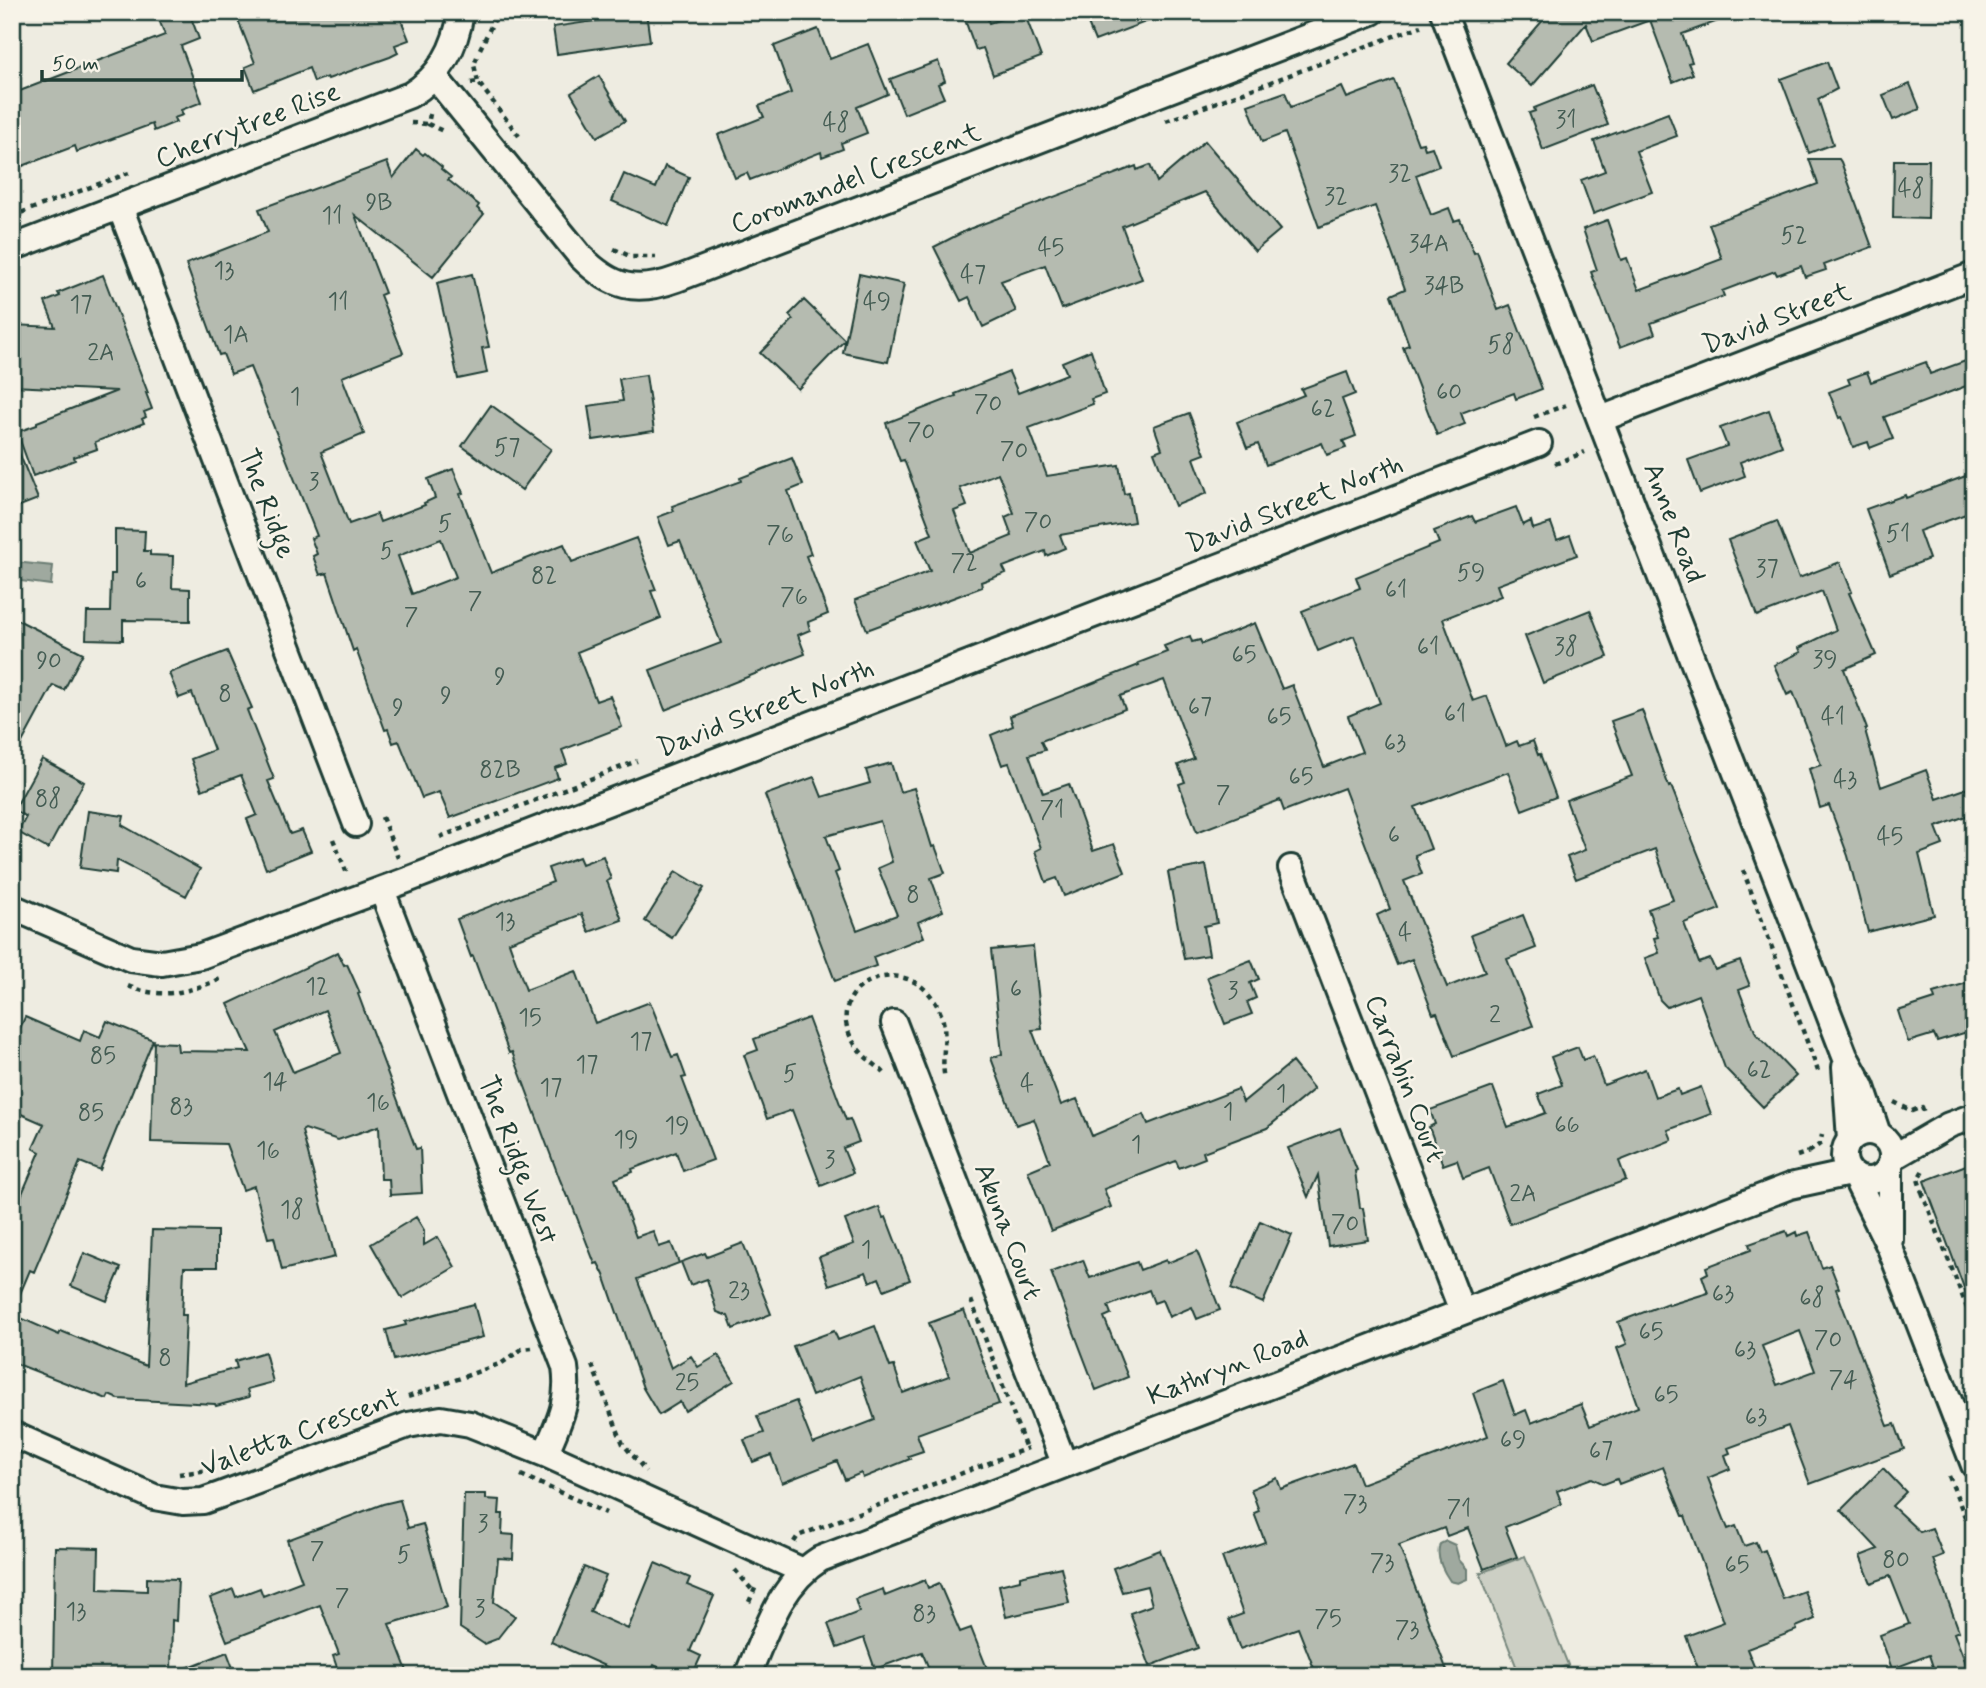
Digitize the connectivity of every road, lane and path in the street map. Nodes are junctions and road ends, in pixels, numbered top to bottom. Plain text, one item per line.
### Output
1 (461, 12) edge
2 (498, 12) edge
3 (1372, 12) edge
4 (1443, 12) edge
5 (435, 77) junction
6 (478, 82) junction
7 (466, 84) dead end
8 (519, 136) dead end
9 (142, 168) dead end
10 (120, 207) junction
11 (12, 216) edge
12 (610, 247) dead end
13 (12, 248) edge
14 (659, 256) dead end
15 (1974, 275) edge
16 (1566, 405) dead end
17 (1601, 419) junction
18 (1528, 420) dead end
19 (1539, 443) dead end
20 (647, 757) dead end
21 (356, 824) dead end
22 (434, 839) dead end
23 (409, 849) dead end
24 (384, 859) dead end
25 (359, 868) dead end
26 (1291, 868) dead end
27 (334, 878) dead end
28 (382, 890) junction
29 (12, 907) edge
30 (894, 1023) dead end
31 (1845, 1056) junction
32 (1889, 1099) dead end
33 (1974, 1116) edge
34 (1925, 1117) dead end
35 (1849, 1142) junction
36 (1886, 1149) junction
37 (1928, 1161) dead end
38 (1853, 1175) junction
39 (1790, 1186) junction
40 (1922, 1192) junction
41 (1911, 1197) dead end
42 (1890, 1248) junction
43 (1462, 1311) junction
44 (1974, 1326) edge
45 (536, 1348) dead end
46 (591, 1363) dead end
47 (402, 1399) dead end
48 (12, 1434) edge
49 (1035, 1445) dead end
50 (545, 1454) junction
51 (1064, 1463) junction
52 (1974, 1465) edge
53 (218, 1467) dead end
54 (513, 1471) dead end
55 (168, 1472) dead end
56 (657, 1478) dead end
57 (613, 1516) dead end
58 (790, 1535) dead end
59 (797, 1536) junction
60 (793, 1544) dead end
61 (728, 1564) dead end
62 (803, 1571) junction
63 (753, 1591) dead end
64 (747, 1676) edge

1 - 5 street, Cherrytree Rise
2 - 6 path
3 - 5 street, Coromandel Crescent
4 - 17 street, Anne Road
5 - 10 street, Cherrytree Rise
6 - 7 path
6 - 8 path
9 - 11 path
10 - 13 street, Cherrytree Rise
10 - 21 street, The Ridge
12 - 14 path
15 - 17 street, David Street
16 - 18 path
17 - 31 street, Anne Road
19 - 28 street, David Street North
20 - 22 path
23 - 24 path
25 - 27 path
26 - 43 street, Carrabin Court
28 - 29 street, David Street North
28 - 50 street, The Ridge West
30 - 51 street, Akuna Court
31 - 35 street, Anne Road
31 - 36 street, Anne Road
32 - 34 path
33 - 36 street
35 - 36 street
35 - 38 street
35 - 39 street, Kathryn Road
36 - 38 street
36 - 42 street, Anne Road
37 - 40 path
38 - 39 street, Kathryn Road
38 - 42 street, Anne Road
39 - 43 street, Kathryn Road
40 - 41 path
40 - 44 path
42 - 52 street, Anne Road
43 - 51 street, Kathryn Road
45 - 47 path
46 - 56 path
48 - 50 street, Valetta Crescent
49 - 59 path
50 - 62 street, Valetta Crescent
51 - 62 street, Kathryn Road
53 - 55 path
54 - 57 path
58 - 59 path
59 - 60 path
61 - 63 path
62 - 64 street, Kathryn Road

